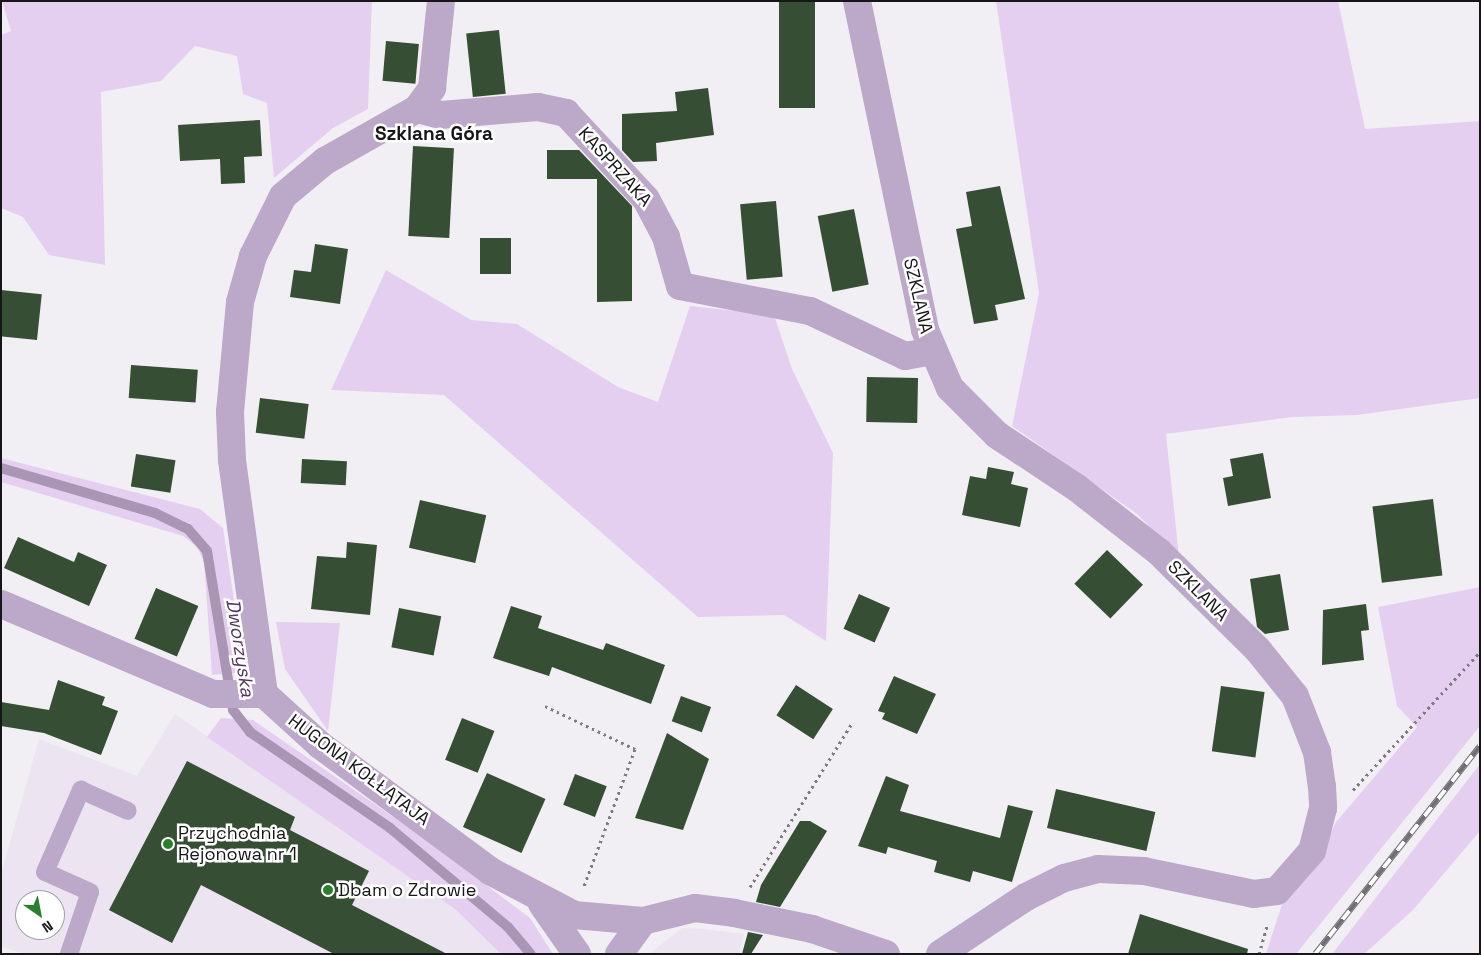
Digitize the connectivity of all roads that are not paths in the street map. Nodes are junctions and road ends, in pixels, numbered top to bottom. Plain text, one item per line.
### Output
1 (442, 1) edge
2 (856, 1) edge
3 (416, 109) junction
4 (932, 351) junction
5 (1, 604) edge
6 (264, 694) junction
7 (128, 811) dead end
8 (539, 900) junction
9 (643, 921) junction
10 (69, 954) edge
11 (577, 954) edge
12 (619, 954) edge
13 (886, 954) edge
14 (940, 954) edge

1 - 3 street
2 - 4 street, SZKLANA
3 - 4 street, KASPRZAKA
3 - 6 street
4 - 14 street, SZKLANA
5 - 6 street
6 - 8 street, HUGONA KOŁŁĄTAJA
7 - 10 lane
8 - 9 street, HUGONA KOŁŁĄTAJA
8 - 11 street, HUGONA KOŁŁĄTAJA
9 - 12 street
9 - 13 street, HUGONA KOŁŁĄTAJA

